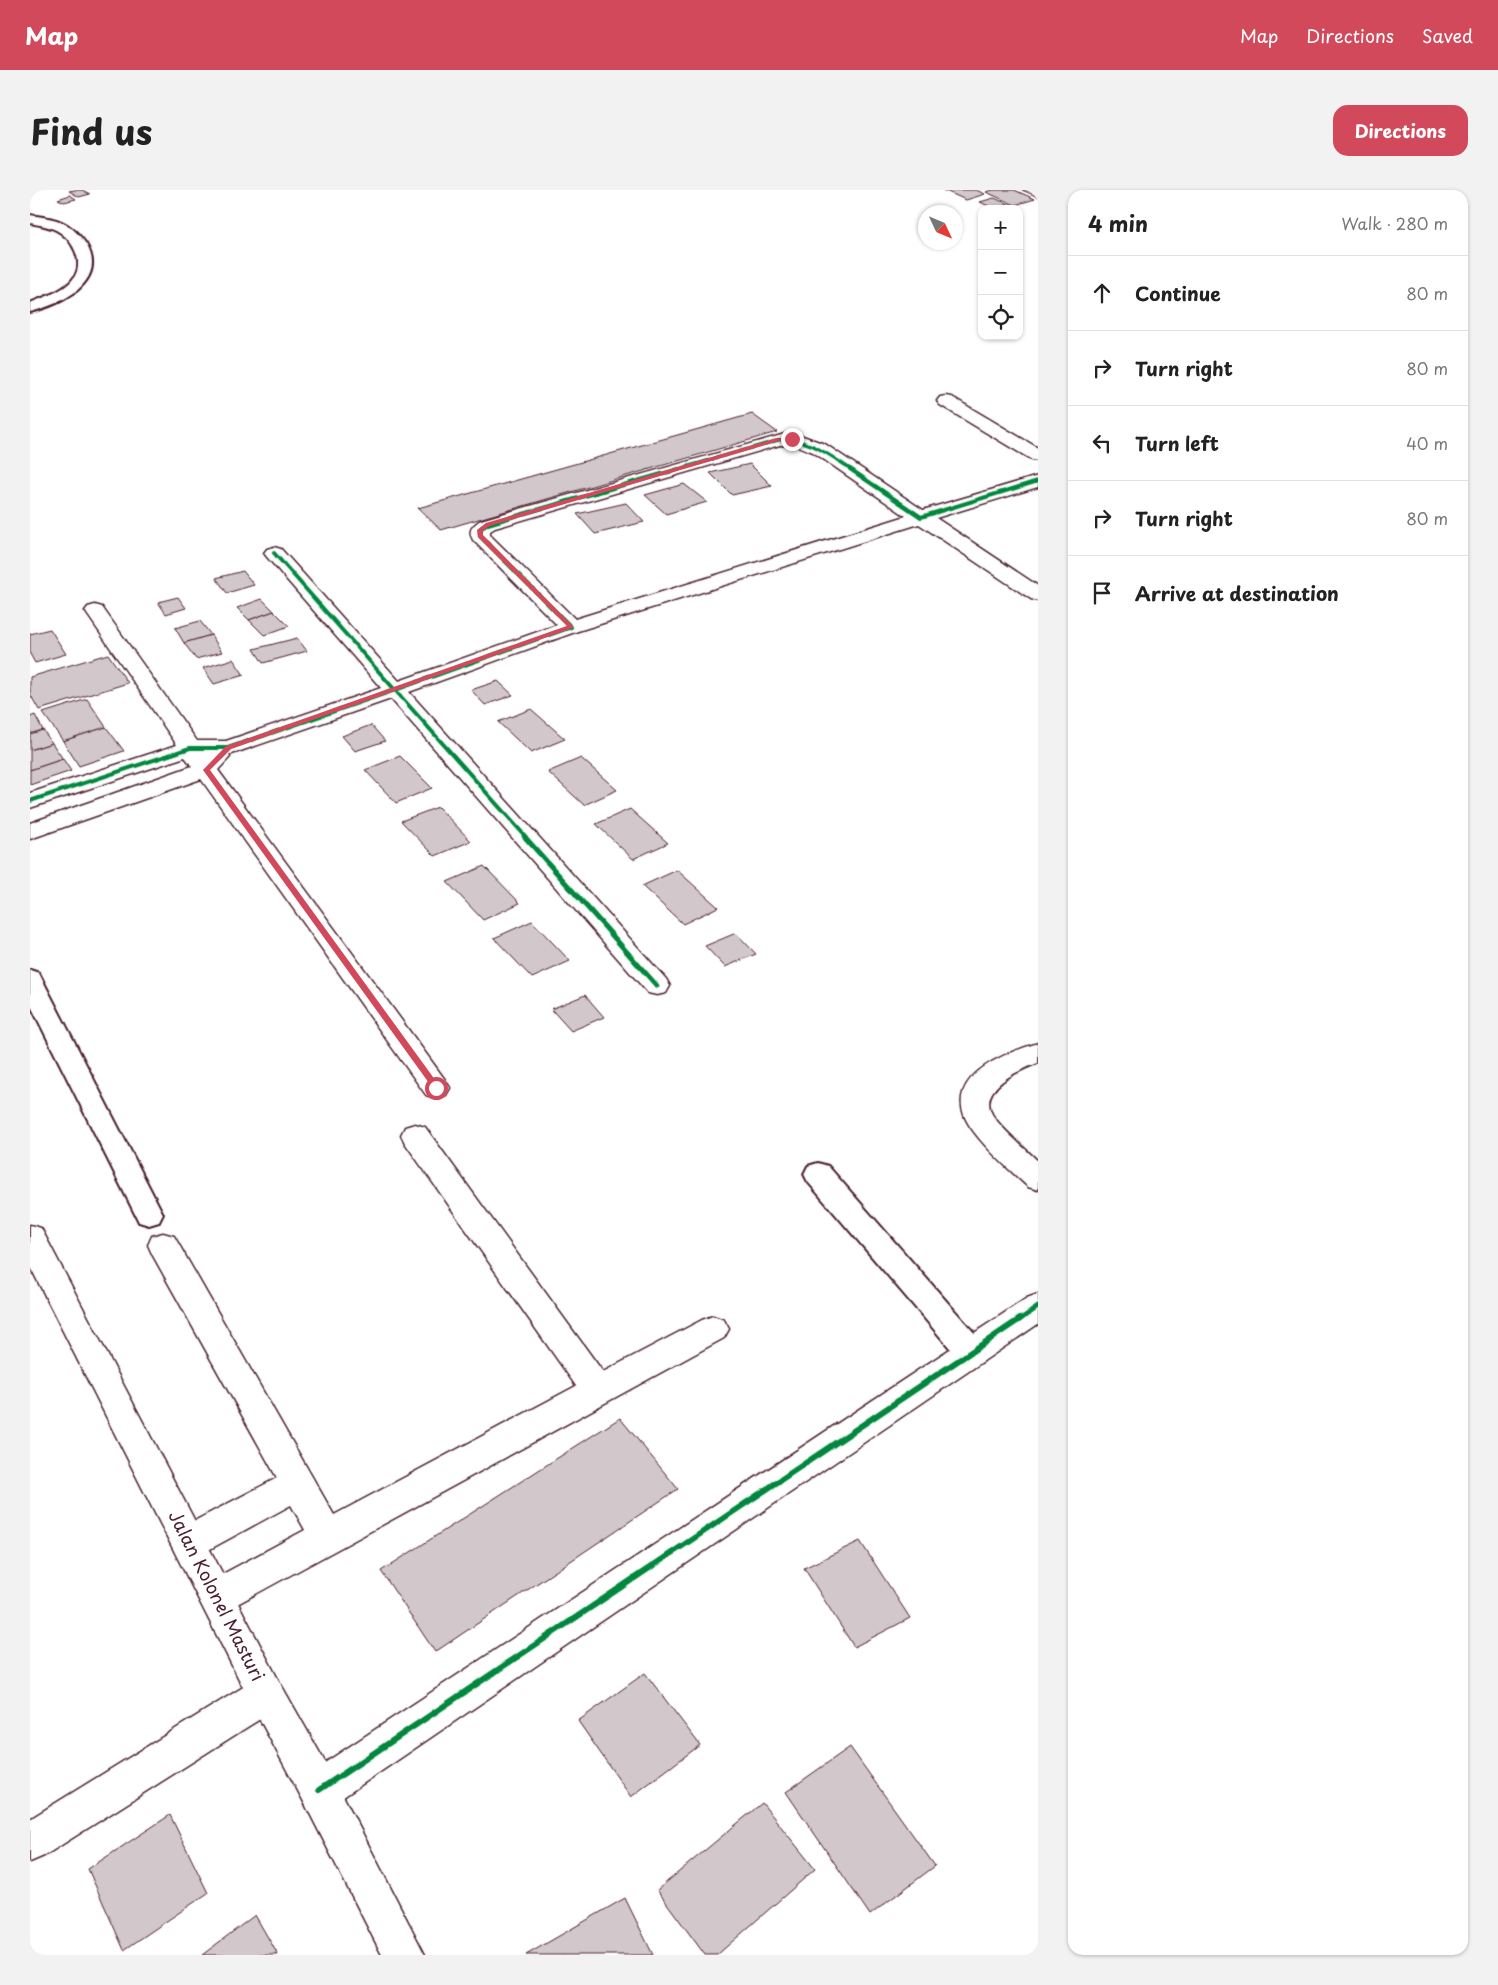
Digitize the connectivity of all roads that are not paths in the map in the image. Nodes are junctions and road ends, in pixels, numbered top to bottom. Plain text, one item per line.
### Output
1 (30, 219) edge
2 (30, 308) edge
3 (946, 401) dead end
4 (1038, 456) edge
5 (1038, 481) edge
6 (921, 517) junction
7 (274, 553) dead end
8 (1038, 596) edge
9 (95, 611) dead end
10 (571, 627) junction
11 (395, 690) junction
12 (190, 748) junction
13 (228, 748) junction
14 (206, 770) junction
15 (30, 801) edge
16 (30, 831) edge
17 (30, 979) edge
18 (657, 986) dead end
19 (1038, 1053) edge
20 (436, 1088) dead end
21 (415, 1135) dead end
22 (818, 1174) dead end
23 (1038, 1180) edge
24 (149, 1214) dead end
25 (30, 1237) edge
26 (163, 1245) dead end
27 (1038, 1307) edge
28 (713, 1329) dead end
29 (972, 1352) junction
30 (597, 1390) junction
31 (299, 1484) junction
32 (327, 1536) junction
33 (189, 1542) junction
34 (217, 1596) junction
35 (266, 1694) junction
36 (319, 1790) junction
37 (30, 1842) edge
38 (404, 1955) edge

1 - 2 lane
3 - 4 street
5 - 6 street
6 - 8 street
6 - 10 street
6 - 10 street
7 - 11 street
9 - 12 street
10 - 11 street
11 - 13 street
11 - 18 street
12 - 13 street
12 - 14 street
12 - 15 street
13 - 14 street
14 - 16 street
14 - 20 street
17 - 24 lane
19 - 23 street
21 - 30 street
22 - 29 lane
25 - 33 street, Jalan Kolonel Masturi
26 - 31 street
27 - 29 street
28 - 30 street
29 - 36 street
30 - 32 street
31 - 32 street
31 - 33 street
32 - 34 street
33 - 34 street, Jalan Kolonel Masturi
34 - 35 street, Jalan Kolonel Masturi
35 - 36 street, Jalan Kolonel Masturi
35 - 37 street
36 - 38 street, Jalan Kolonel Masturi

